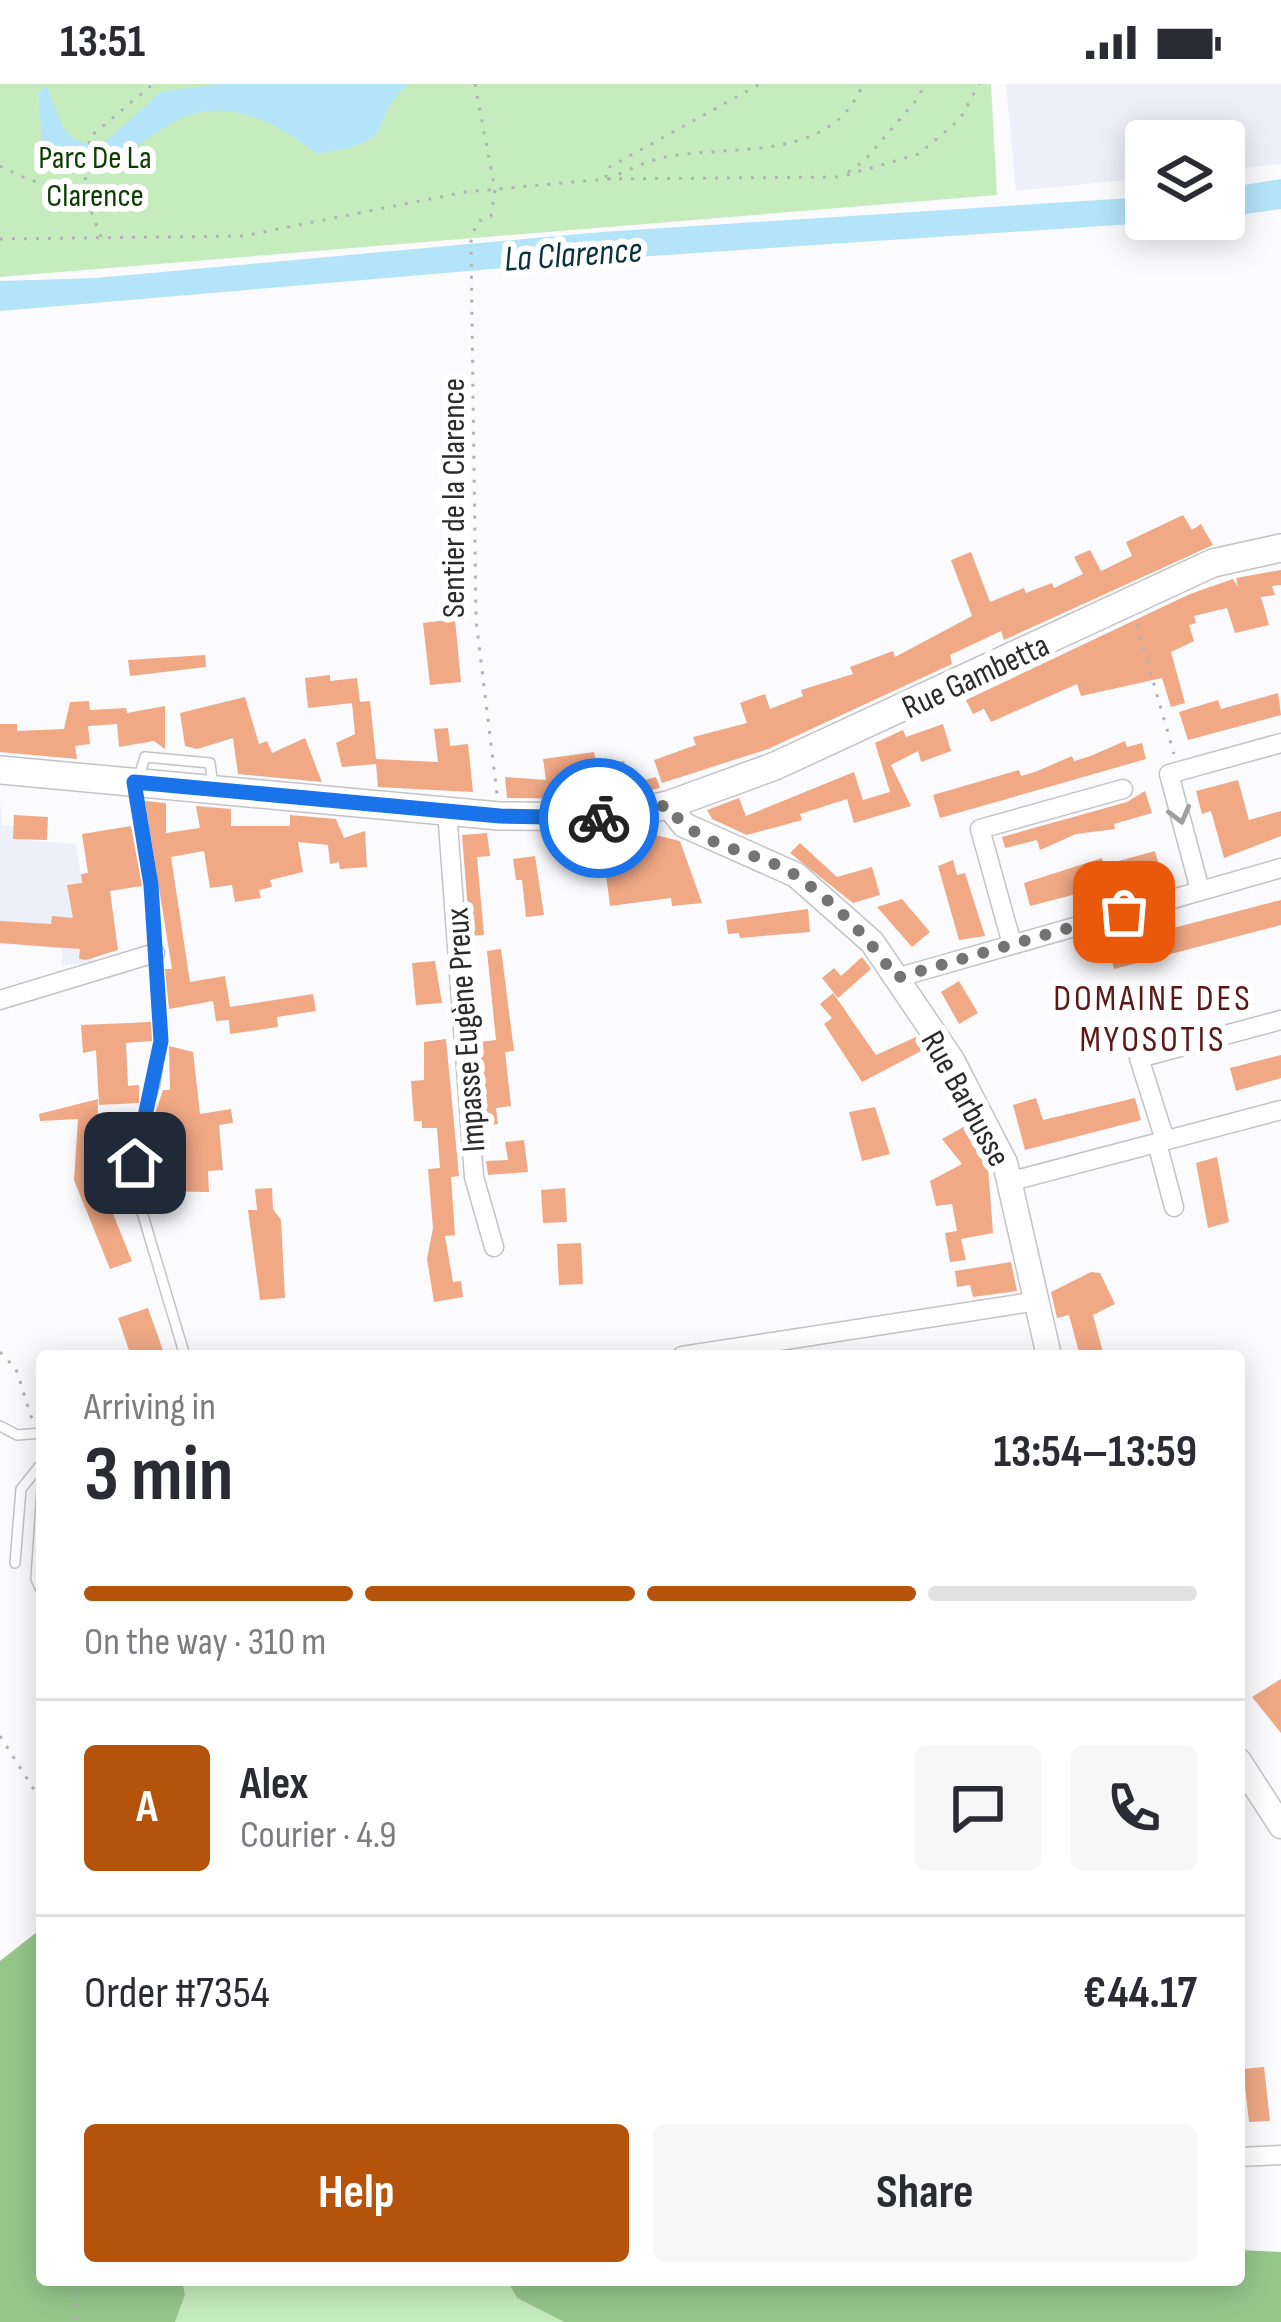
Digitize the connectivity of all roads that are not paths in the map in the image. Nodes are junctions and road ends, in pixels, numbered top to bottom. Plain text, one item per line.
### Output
1 (1281, 548) edge
2 (1281, 743) edge
3 (0, 770) edge
4 (134, 782) junction
5 (1123, 789) dead end
6 (668, 805) junction
7 (447, 810) junction
8 (1281, 868) edge
9 (1200, 890) junction
10 (1012, 944) junction
11 (154, 953) junction
12 (896, 978) junction
13 (0, 1000) edge
14 (1281, 1020) edge
15 (1281, 1110) edge
16 (1161, 1142) junction
17 (1012, 1181) junction
18 (1174, 1207) dead end
19 (494, 1247) dead end
20 (1038, 1301) junction
21 (183, 1350) edge
22 (721, 1350) edge
23 (1048, 1350) edge
24 (0, 1426) edge
25 (36, 1434) edge
26 (36, 1470) edge
27 (16, 1563) dead end
28 (1245, 1770) edge
29 (1281, 1826) edge
30 (1281, 2155) edge
31 (1245, 2157) edge

1 - 6 main road, Rue Gambetta
2 -> 9 street
3 - 4 main road, Rue Gambetta
4 - 7 main road, Rue Gambetta
4 - 11 lane
5 - 10 street
6 - 7 main road, Rue Gambetta
6 - 12 street, Rue Barbusse
7 - 19 street, Impasse Eugène Preux
8 - 9 street
9 - 10 street
10 - 12 street
11 - 13 street
11 - 21 lane
12 - 17 street, Rue Barbusse
14 - 16 street
15 - 16 street
16 - 17 street
16 - 18 street
17 - 20 street, Rue Barbusse
20 - 22 street
20 - 23 street, Rue Barbusse
24 - 25 lane
26 - 27 lane
28 - 29 street
30 - 31 street

